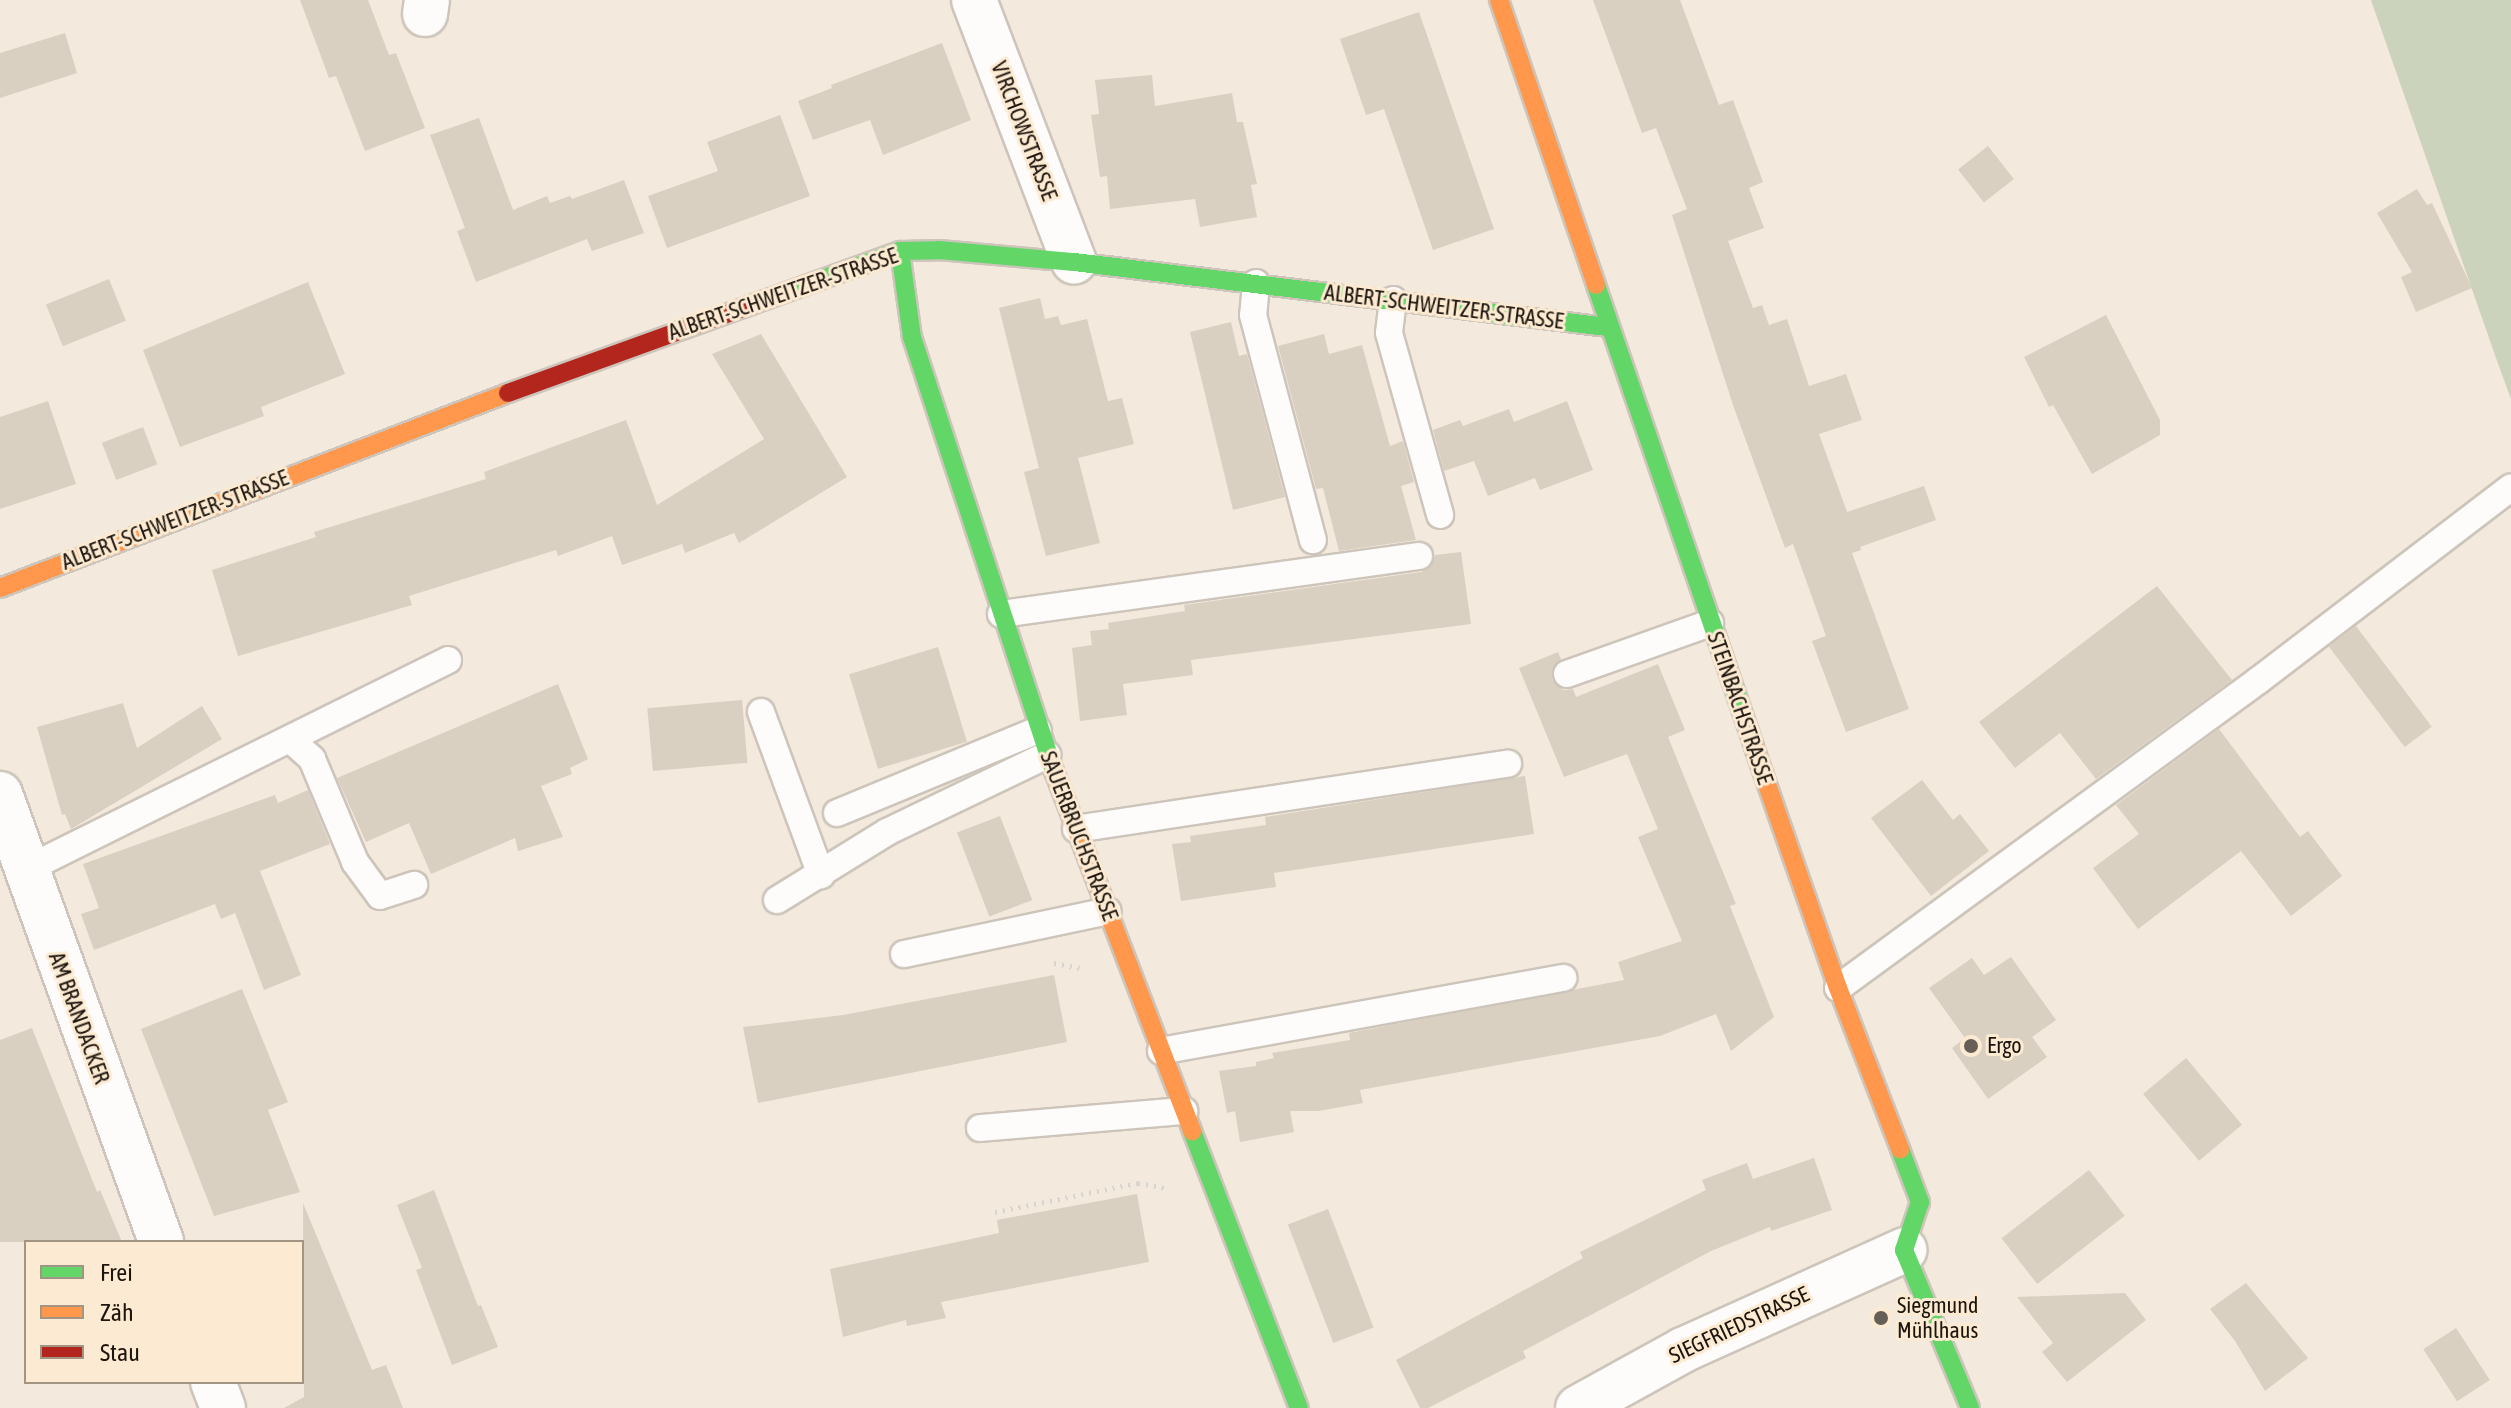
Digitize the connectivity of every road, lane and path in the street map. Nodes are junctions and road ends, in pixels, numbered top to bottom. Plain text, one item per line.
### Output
1 (974, 0) edge
2 (1499, 0) edge
3 (900, 251) junction
4 (1074, 262) junction
5 (1256, 283) junction
6 (1393, 300) junction
7 (1607, 327) junction
8 (2511, 487) edge
9 (1440, 515) dead end
10 (1313, 540) dead end
11 (1419, 556) dead end
12 (0, 588) edge
13 (1001, 614) junction
14 (1710, 623) junction
15 (448, 660) dead end
16 (1567, 674) dead end
17 (761, 712) dead end
18 (290, 739) junction
19 (1042, 742) junction
20 (1508, 764) dead end
21 (0, 794) edge
22 (837, 813) dead end
23 (1076, 829) junction
24 (27, 869) junction
25 (821, 875) junction
26 (414, 885) dead end
27 (777, 900) dead end
28 (1108, 911) junction
29 (904, 954) dead end
30 (1127, 961) junction
31 (1052, 962) dead end
32 (1563, 978) dead end
33 (1838, 988) junction
34 (1161, 1051) junction
35 (1184, 1111) junction
36 (980, 1128) dead end
37 (1212, 1183) junction
38 (995, 1212) dead end
39 (160, 1240) edge
40 (1904, 1250) junction
41 (214, 1384) edge
42 (223, 1408) edge
43 (1299, 1408) edge
44 (1578, 1408) edge
45 (1970, 1408) edge

1 - 4 street, VIRCHOWSTRASSE
2 - 7 street, STEINBACHSTRASSE
3 - 4 street, ALBERT-SCHWEITZER-STRASSE
3 - 12 street, ALBERT-SCHWEITZER-STRASSE
3 - 13 street, SAUERBRUCHSTRASSE
4 - 5 street, ALBERT-SCHWEITZER-STRASSE
5 - 6 street, ALBERT-SCHWEITZER-STRASSE
5 - 10 lane
6 - 7 street, ALBERT-SCHWEITZER-STRASSE
6 - 9 lane
7 - 14 street, STEINBACHSTRASSE
8 - 33 lane
11 - 13 lane
13 - 19 street, SAUERBRUCHSTRASSE
14 - 16 lane
14 - 33 street, STEINBACHSTRASSE
15 - 18 lane
17 - 25 lane
18 - 24 lane
18 - 26 lane
19 - 22 lane
19 - 23 street, SAUERBRUCHSTRASSE
19 - 25 lane
20 - 23 lane
21 - 24 street, AM BRANDACKER
23 - 28 street, SAUERBRUCHSTRASSE
24 - 39 street, AM BRANDACKER
25 - 27 lane
28 - 29 lane
28 - 30 street, SAUERBRUCHSTRASSE
30 - 31 path
30 - 34 street, SAUERBRUCHSTRASSE
32 - 34 lane
33 - 40 street, STEINBACHSTRASSE
34 - 35 street, SAUERBRUCHSTRASSE
35 - 36 lane
35 - 37 street, SAUERBRUCHSTRASSE
37 - 38 path
37 - 43 street, SAUERBRUCHSTRASSE
40 - 44 street, SIEGFRIEDSTRASSE
40 - 45 street
41 - 42 street

